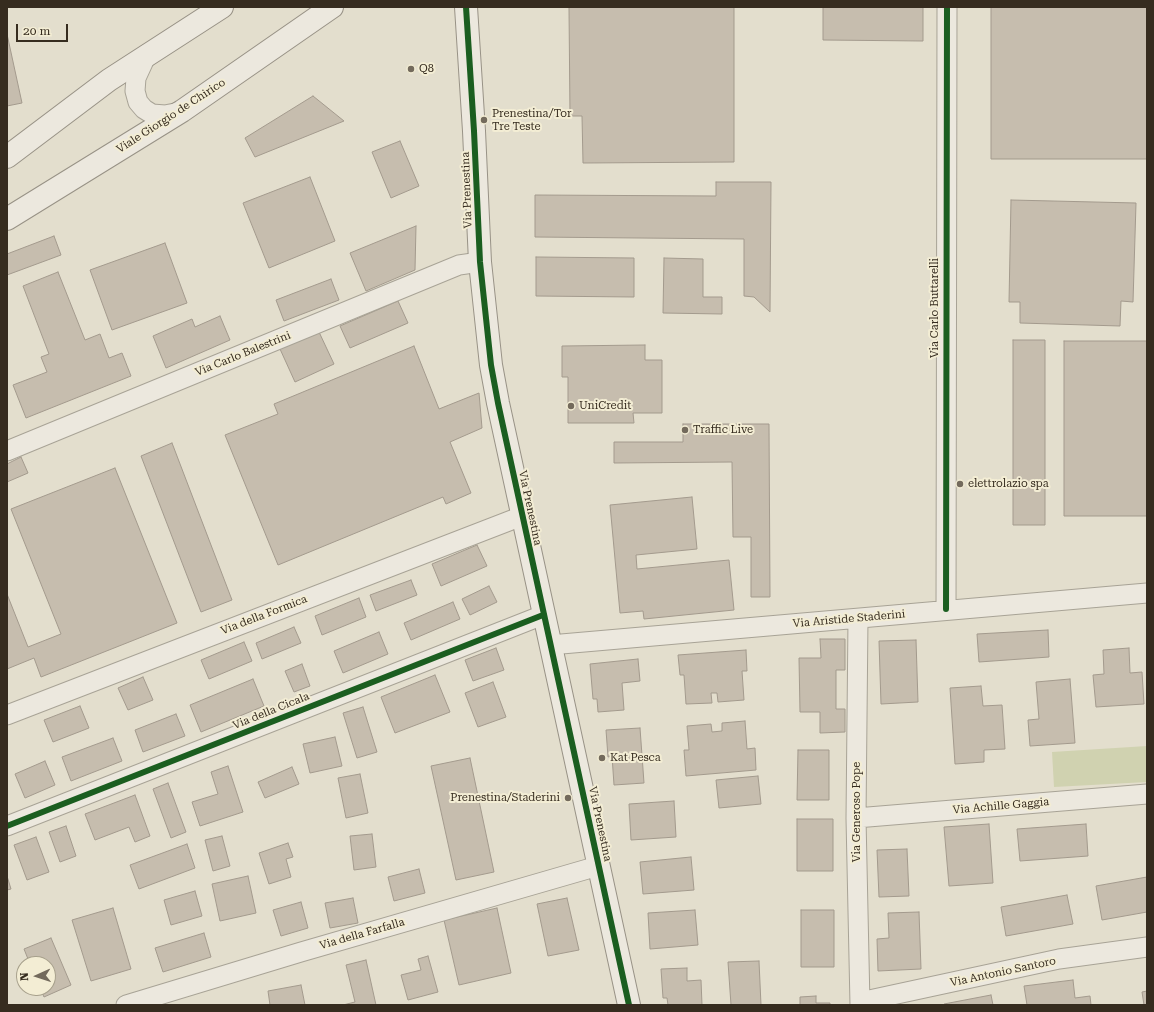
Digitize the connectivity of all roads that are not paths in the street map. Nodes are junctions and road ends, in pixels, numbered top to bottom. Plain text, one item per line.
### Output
1 (222, 7) edge
2 (332, 7) edge
3 (466, 7) edge
4 (947, 7) edge
5 (147, 54) junction
6 (182, 111) junction
7 (7, 157) edge
8 (7, 219) edge
9 (480, 262) junction
10 (7, 450) edge
11 (522, 516) junction
12 (1147, 593) edge
13 (946, 610) junction
14 (543, 615) junction
15 (858, 619) junction
16 (550, 645) junction
17 (7, 715) edge
18 (1147, 794) edge
19 (856, 818) junction
20 (7, 826) edge
21 (598, 866) junction
22 (1147, 947) edge
23 (860, 1004) edge
24 (126, 1005) edge
25 (629, 1005) edge

1 - 5 street
2 - 6 street, Viale Giorgio de Chirico
3 - 9 street, Via Prenestina
4 - 13 street, Via Carlo Buttarelli
5 - 6 street
5 - 7 street
6 - 8 street, Viale Giorgio de Chirico
9 - 10 street, Via Carlo Balestrini
9 - 11 street, Via Prenestina
11 - 14 street, Via Prenestina
11 - 17 street, Via della Formica
12 - 13 street, Via Aristide Staderini
13 - 15 street, Via Aristide Staderini
14 - 16 street, Via Prenestina
14 - 20 street, Via della Cicala
15 - 16 street, Via Aristide Staderini
15 - 19 street, Via Generoso Pope
16 - 21 street, Via Prenestina
18 - 19 street, Via Achille Gaggia
19 - 23 street, Via Generoso Pope
21 - 24 street, Via della Farfalla
21 - 25 street, Via Prenestina
22 - 23 street, Via Antonio Santoro

